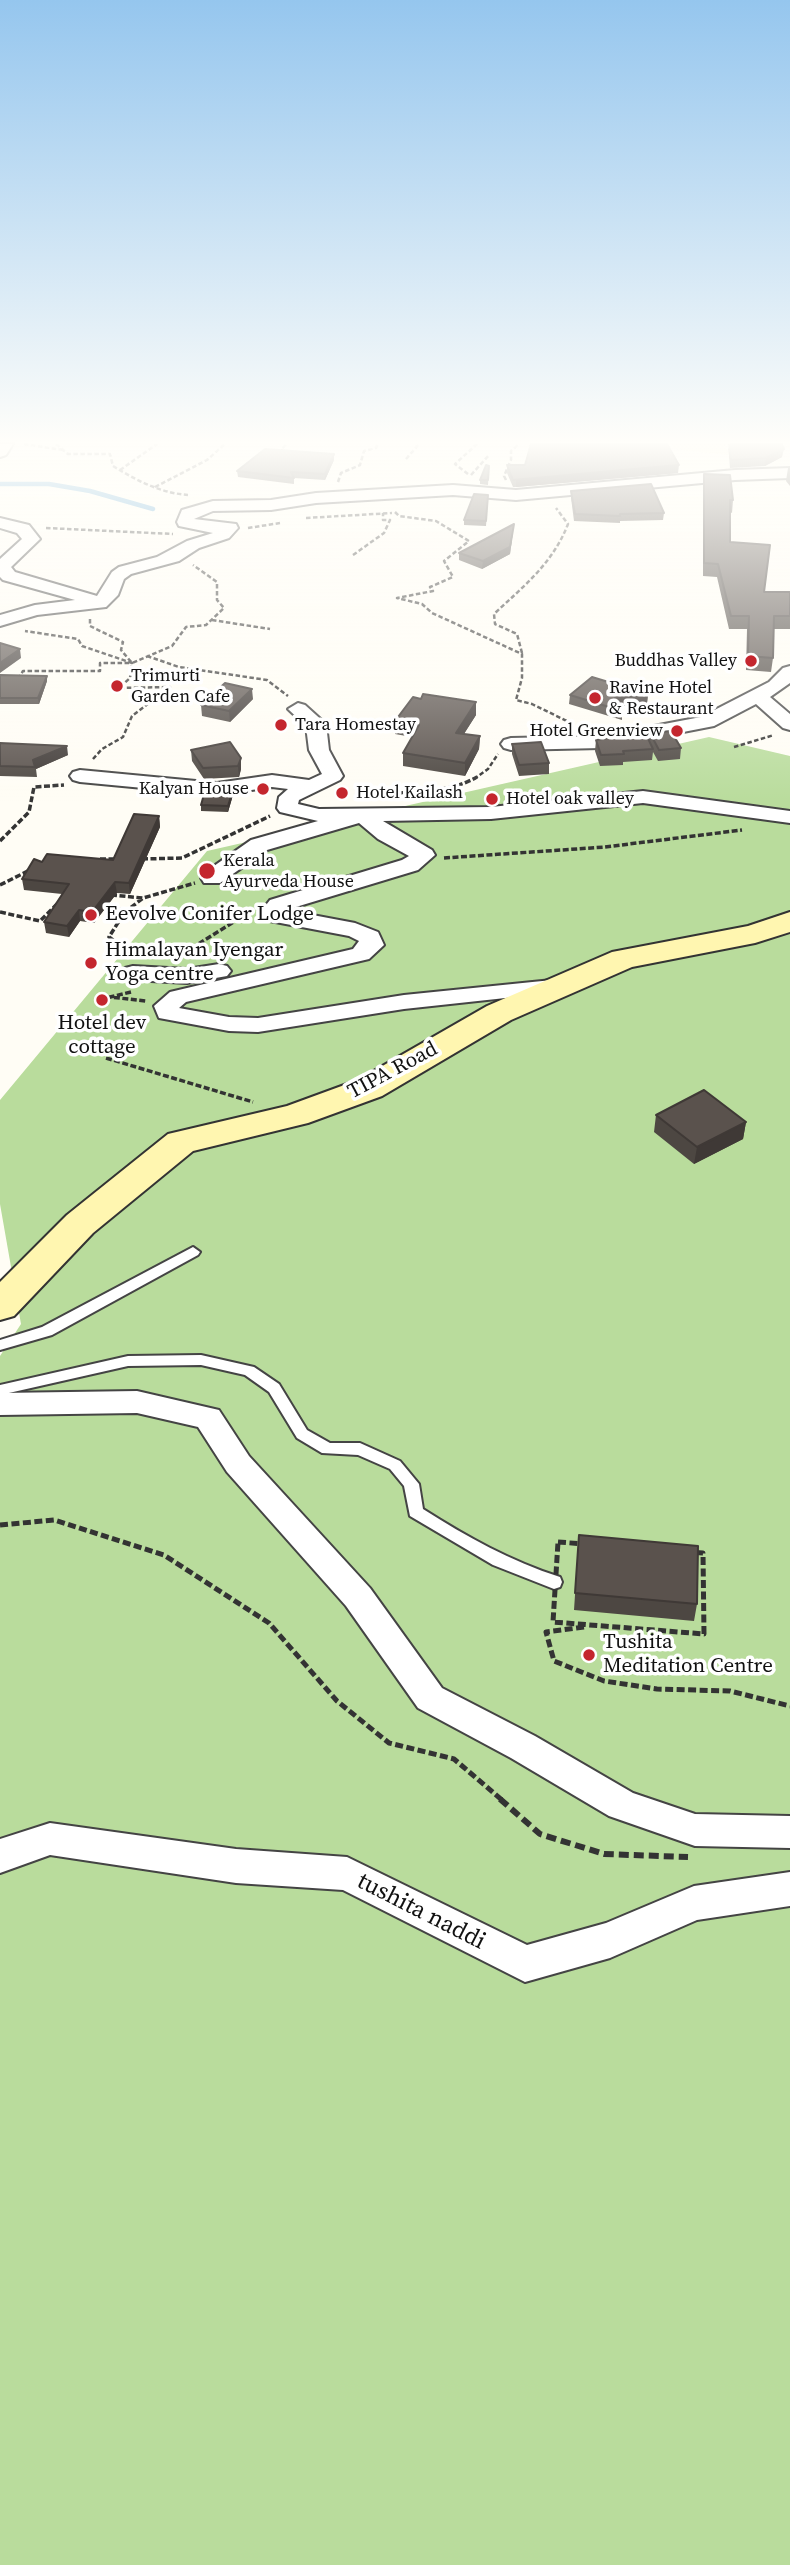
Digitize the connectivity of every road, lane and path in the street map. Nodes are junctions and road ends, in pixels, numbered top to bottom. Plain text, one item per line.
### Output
1 (5, 564) edge
2 (148, 564) edge
3 (188, 564) edge
4 (446, 564) edge
5 (548, 564) edge
6 (100, 603) junction
7 (5, 620) edge
8 (212, 620) junction
9 (270, 629) dead end
10 (522, 654) junction
11 (146, 655) junction
12 (132, 663) junction
13 (790, 672) edge
14 (16, 681) edge
15 (757, 695) junction
16 (298, 709) joint
17 (575, 724) dead end
18 (785, 728) edge
19 (511, 744) edge
20 (734, 747) dead end
21 (80, 776) junction
22 (309, 786) junction
23 (363, 815) junction
24 (790, 817) edge
25 (0, 841) edge
26 (416, 861) junction
27 (212, 878) joint
28 (104, 895) edge
29 (143, 898) junction
30 (59, 902) edge
31 (87, 905) edge
32 (257, 908) dead end
33 (128, 910) junction
34 (0, 912) edge
35 (790, 921) edge
36 (141, 973) junction
37 (568, 985) junction
38 (205, 989) junction
39 (106, 1058) dead end
40 (296, 1115) junction
41 (194, 1252) dead end
42 (0, 1306) edge
43 (0, 1345) edge
44 (0, 1390) edge
45 (0, 1404) edge
46 (0, 1525) edge
47 (554, 1582) junction
48 (591, 1626) junction
49 (790, 1706) edge
50 (790, 1832) edge
51 (0, 1856) edge
52 (697, 1857) dead end
53 (790, 1889) edge

1 - 6 street
2 - 6 street
3 - 8 path
4 - 10 path
5 - 10 path
6 - 7 street
6 - 12 path
7 - 12 path
8 - 9 path
8 - 11 path
10 - 17 path
11 - 12 path
11 - 16 path
12 - 14 path
12 - 21 path
13 - 15 street
15 - 18 street
15 - 19 street
16 - 22 street
18 - 20 path
21 - 22 street
21 - 25 path
22 - 23 street
23 - 24 street
23 - 26 street
23 - 27 street
24 - 26 path
26 - 38 street
27 - 29 path
28 - 29 path
29 - 33 path
30 - 34 path
31 - 33 path
32 - 36 path
33 - 36 path
35 - 37 street, TIPA Road
36 - 38 street
37 - 38 street
37 - 40 street, TIPA Road
39 - 40 path
40 - 42 street, TIPA Road
41 - 43 lane
44 - 47 lane
45 - 50 street
46 - 52 path
47 - 48 path
47 - 48 path
48 - 49 path
51 - 53 street, tushita naddi

